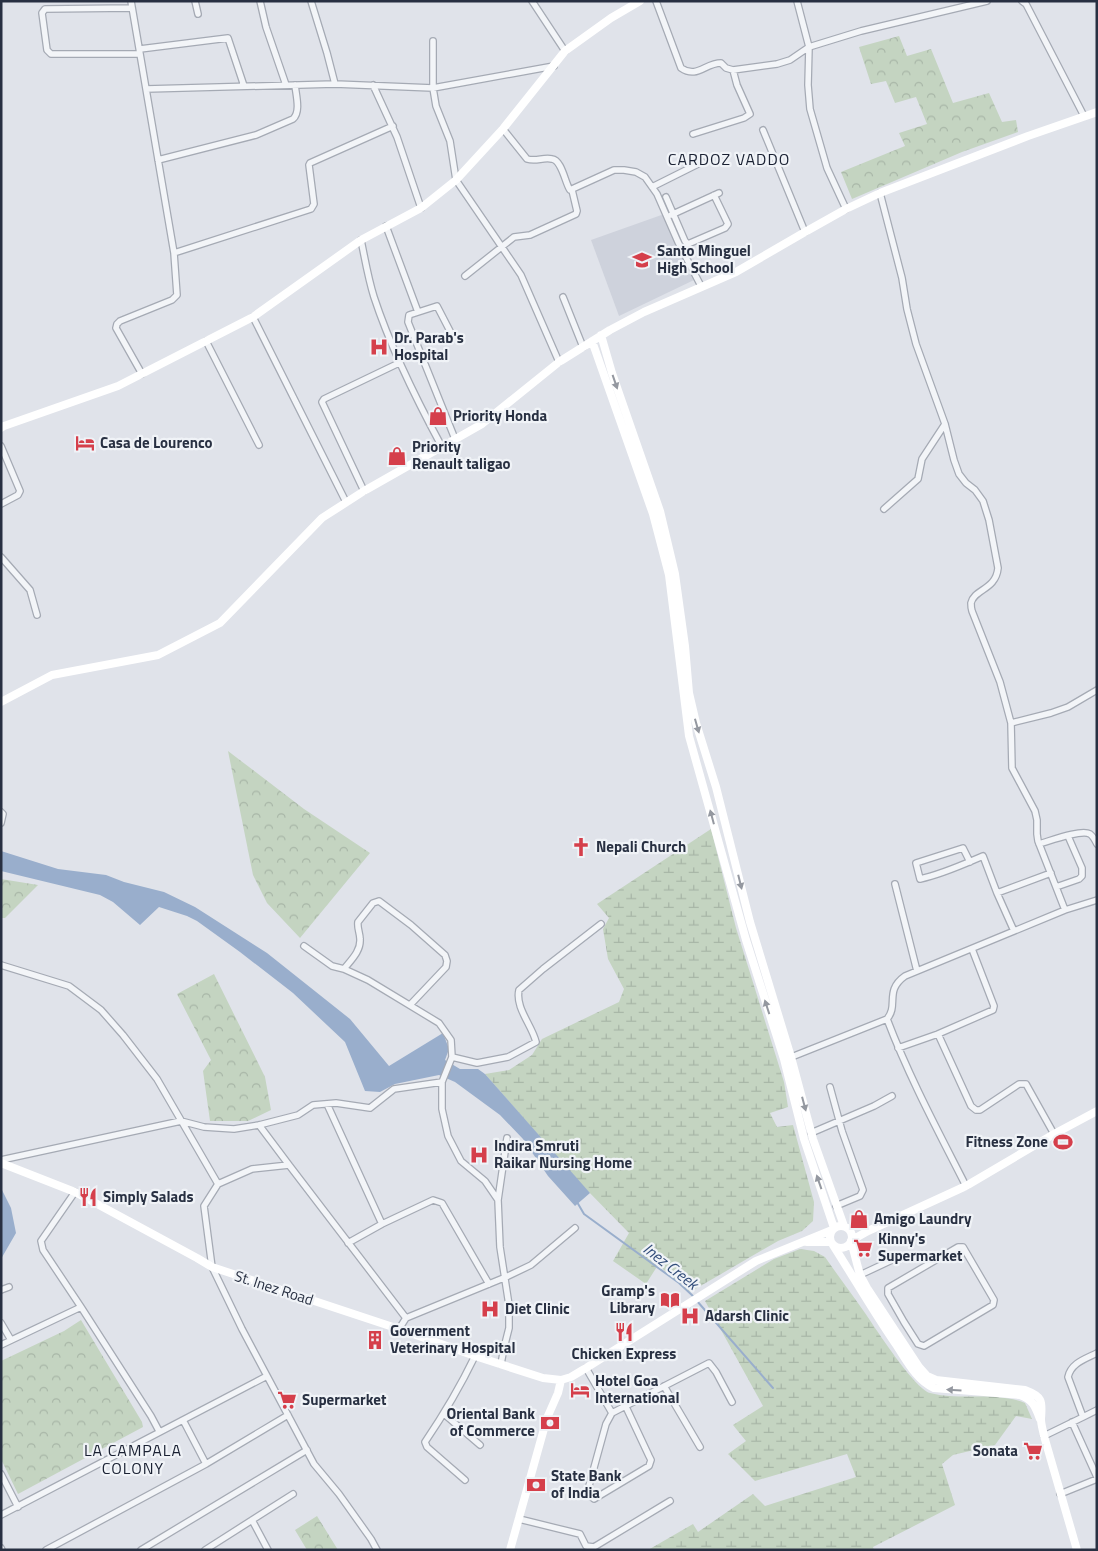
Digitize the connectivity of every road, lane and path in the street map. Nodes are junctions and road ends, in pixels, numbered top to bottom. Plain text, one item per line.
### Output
1 (78, 1) edge
2 (195, 1) edge
3 (260, 1) edge
4 (311, 1) edge
5 (532, 1) edge
6 (640, 1) edge
7 (656, 1) edge
8 (797, 1) edge
9 (987, 1) edge
10 (1022, 1) edge
11 (132, 4) edge
12 (79, 8) junction
13 (198, 14) dead end
14 (433, 41) dead end
15 (809, 47) junction
16 (565, 51) junction
17 (140, 52) junction
18 (554, 66) junction
19 (733, 70) junction
20 (335, 84) junction
21 (286, 85) junction
22 (295, 85) junction
23 (244, 86) junction
24 (373, 86) junction
25 (433, 88) junction
26 (146, 89) junction
27 (1097, 112) edge
28 (1084, 116) junction
29 (393, 126) junction
30 (503, 129) junction
31 (763, 130) dead end
32 (693, 134) dead end
33 (158, 160) junction
34 (702, 162) dead end
35 (456, 180) junction
36 (652, 186) junction
37 (572, 190) junction
38 (880, 193) junction
39 (666, 197) dead end
40 (421, 208) junction
41 (846, 209) junction
42 (670, 215) junction
43 (386, 226) junction
44 (805, 232) junction
45 (361, 240) junction
46 (502, 248) junction
47 (174, 253) junction
48 (466, 276) dead end
49 (701, 286) junction
50 (563, 298) dead end
51 (418, 312) junction
52 (253, 317) junction
53 (451, 333) dead end
54 (601, 335) junction
55 (592, 340) junction
56 (206, 341) junction
57 (582, 347) junction
58 (559, 362) junction
59 (400, 363) junction
60 (142, 374) junction
61 (945, 424) junction
62 (2, 425) edge
63 (456, 440) junction
64 (259, 445) dead end
65 (1, 446) edge
66 (442, 447) junction
67 (364, 492) junction
68 (346, 502) junction
69 (1, 504) edge
70 (884, 509) dead end
71 (1, 557) edge
72 (37, 614) dead end
73 (1097, 690) edge
74 (1, 702) edge
75 (1011, 723) junction
76 (1, 812) edge
77 (1, 823) edge
78 (1068, 836) junction
79 (1096, 841) edge
80 (1039, 844) junction
81 (970, 862) junction
82 (1051, 873) junction
83 (895, 884) dead end
84 (1056, 887) junction
85 (997, 893) junction
86 (1097, 900) edge
87 (1065, 910) junction
88 (601, 924) dead end
89 (1014, 931) junction
90 (304, 946) dead end
91 (972, 949) junction
92 (1, 965) edge
93 (344, 969) junction
94 (917, 971) junction
95 (410, 1005) junction
96 (887, 1019) junction
97 (938, 1034) junction
98 (898, 1048) junction
99 (452, 1057) junction
100 (787, 1058) junction
101 (442, 1082) junction
102 (830, 1087) dead end
103 (892, 1096) dead end
104 (327, 1104) junction
105 (1097, 1111) edge
106 (181, 1122) junction
107 (839, 1122) junction
108 (260, 1125) junction
109 (811, 1133) junction
110 (1054, 1134) junction
111 (507, 1138) dead end
112 (1, 1162) edge
113 (289, 1165) junction
114 (218, 1184) junction
115 (966, 1186) junction
116 (75, 1192) junction
117 (498, 1200) junction
118 (836, 1206) junction
119 (382, 1224) junction
120 (575, 1228) dead end
121 (846, 1228) junction
122 (833, 1229) junction
123 (868, 1231) junction
124 (851, 1241) junction
125 (348, 1242) junction
126 (800, 1243) junction
127 (832, 1244) junction
128 (892, 1260) dead end
129 (212, 1267) junction
130 (860, 1275) junction
131 (506, 1277) junction
132 (489, 1284) junction
133 (8, 1286) dead end
134 (1, 1290) edge
135 (81, 1308) junction
136 (406, 1318) junction
137 (904, 1322) junction
138 (1, 1323) edge
139 (894, 1328) junction
140 (399, 1329) junction
141 (11, 1340) junction
142 (1, 1345) edge
143 (1097, 1353) edge
144 (475, 1356) junction
145 (502, 1364) junction
146 (586, 1368) junction
147 (267, 1376) junction
148 (561, 1380) junction
149 (664, 1386) junction
150 (732, 1402) dead end
151 (626, 1406) junction
152 (1097, 1410) edge
153 (612, 1413) junction
154 (444, 1414) junction
155 (288, 1415) junction
156 (1083, 1416) junction
157 (183, 1420) junction
158 (1041, 1421) junction
159 (1072, 1422) junction
160 (159, 1432) junction
161 (1044, 1436) junction
162 (480, 1445) dead end
163 (700, 1447) dead end
164 (307, 1450) junction
165 (206, 1464) junction
166 (1, 1474) edge
167 (1097, 1478) edge
168 (465, 1480) dead end
169 (293, 1494) dead end
170 (1060, 1494) junction
171 (670, 1501) dead end
172 (18, 1507) junction
173 (1, 1515) edge
174 (519, 1519) junction
175 (252, 1520) junction
176 (46, 1550) edge
177 (141, 1550) edge
178 (205, 1550) edge
179 (268, 1550) edge
180 (377, 1550) edge
181 (510, 1550) edge
182 (1076, 1550) edge

1 - 12 street
2 - 13 street
3 - 21 street
4 - 20 street
5 - 16 street
6 - 16 street
7 - 19 street
8 - 15 street
9 - 15 street
10 - 28 street
11 - 12 street
11 - 17 street
12 - 17 street
14 - 25 street
15 - 19 street
15 - 41 street
16 - 18 street
17 - 23 street
17 - 26 street
18 - 25 street
18 - 30 street
19 - 32 street
20 - 22 street
20 - 24 street
21 - 22 street
21 - 23 street
22 - 33 street
23 - 26 street
24 - 25 street
24 - 29 street
25 - 35 street
26 - 33 street
27 - 28 street
28 - 38 street
29 - 40 street
29 - 47 street
30 - 35 street
30 - 37 street
31 - 44 street
33 - 47 street
34 - 36 street
35 - 40 street
35 - 46 street
36 - 37 street
36 - 42 street
37 - 46 street
38 - 41 street
38 - 61 street
39 - 42 street
40 - 43 street
41 - 44 street
42 - 42 street
42 - 49 street
43 - 45 street
43 - 51 street
44 - 49 street
45 - 52 street
45 - 59 street
46 - 48 street
46 - 58 street
47 - 60 street
49 - 54 street
50 - 57 street
51 - 53 street
51 - 63 street
52 - 56 street
52 - 68 street
54 - 55 street
54 -> 100 street
55 - 57 street
100 -> 55 street
56 - 60 street
56 - 64 street
57 - 58 street
58 - 63 street
59 - 66 street
59 - 67 street
60 - 62 street
61 - 70 street
61 - 75 street
63 - 66 street
65 - 69 street
66 - 67 street
67 - 68 street
68 - 74 street
71 - 72 street
73 - 75 street
75 - 80 street
76 - 77 street
78 - 79 street
78 - 80 street
78 - 84 street
80 - 82 street
81 - 81 street
81 - 85 street
82 - 84 street
82 - 85 street
83 - 94 street
84 - 87 street
85 - 89 street
86 - 87 street
87 - 89 street
88 - 99 street
89 - 91 street
90 - 93 street
91 - 94 street
91 - 97 street
92 - 106 street
93 - 95 street
93 - 95 street
94 - 96 street
95 - 99 street
96 - 98 street
96 - 100 street
97 - 98 street
97 - 110 street
98 - 115 street
99 - 101 street
100 -> 109 street
122 -> 100 street
101 - 104 street
101 - 117 street
102 - 107 street
103 - 107 street
104 - 108 street
104 - 119 street
105 - 110 street
106 - 108 street
106 - 112 street
106 - 114 street
107 - 109 street
107 - 118 street
108 - 113 street
109 - 118 street
110 - 115 street
111 - 117 street
112 - 116 street, St. Inez Road
113 - 114 street
113 - 125 street
114 - 129 street
115 - 123 street
116 - 129 street, St. Inez Road
116 - 135 street
117 - 131 street
118 - 121 street
119 - 125 street
119 - 132 street
120 - 131 street
121 - 122 street
121 - 123 street
121 - 124 street
122 - 126 street
122 - 127 street
123 - 124 street
124 - 127 street
124 - 130 street
125 - 136 street
126 - 127 street
126 - 146 street
158 -> 127 street
128 - 130 street
129 - 140 street, St. Inez Road
129 - 147 street
130 - 139 street
131 - 132 street
131 - 145 street
132 - 136 street
133 - 134 street
135 - 141 street
135 - 160 street
136 - 140 street
137 - 137 street
137 - 139 street
138 - 141 street
139 - 158 street
140 - 144 street, St. Inez Road
141 - 142 street
143 - 156 street
144 - 145 street, St. Inez Road
144 - 154 street
145 - 148 street, St. Inez Road
146 - 148 street
146 - 153 street
147 - 155 street
147 - 157 street
148 - 174 street
149 - 150 street
149 - 151 street
149 - 163 street
151 - 153 street
151 - 153 street
152 - 156 street
154 - 162 street
154 - 168 street
155 - 164 street
155 - 165 street
156 - 159 street
157 - 160 street
157 - 165 street
158 - 161 street
159 - 161 street
159 - 167 street
160 - 172 street
161 - 170 street
164 - 177 street
164 - 180 street
165 - 176 street
166 - 172 street
167 - 170 street
169 - 175 street
170 - 182 street
171 - 174 street
172 - 173 street
174 - 181 street
175 - 178 street
175 - 179 street

